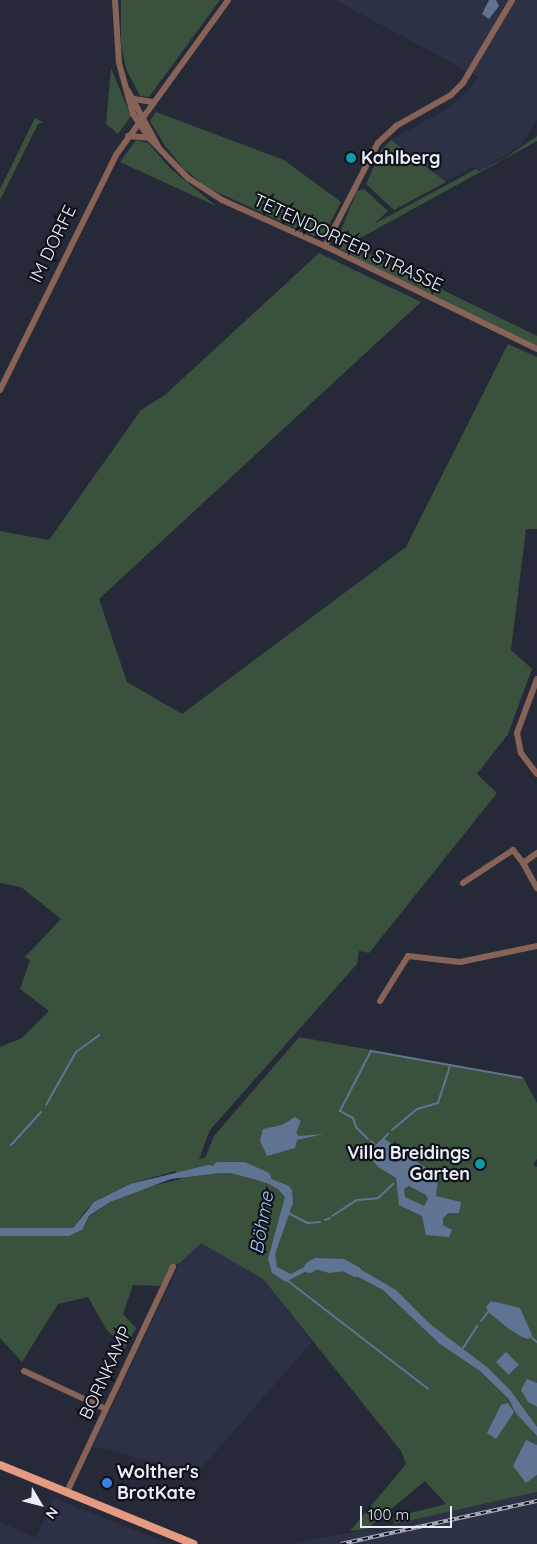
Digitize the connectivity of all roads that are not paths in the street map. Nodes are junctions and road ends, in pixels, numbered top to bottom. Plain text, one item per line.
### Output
1 (116, 0) edge
2 (228, 0) edge
3 (512, 0) edge
4 (127, 90) junction
5 (134, 99) junction
6 (152, 102) junction
7 (142, 116) junction
8 (137, 124) junction
9 (128, 136) junction
10 (148, 138) junction
11 (158, 146) junction
12 (325, 246) junction
13 (537, 349) edge
14 (0, 390) edge
15 (537, 679) edge
16 (537, 774) edge
17 (537, 853) edge
18 (523, 863) junction
19 (463, 883) dead end
20 (537, 888) edge
21 (537, 946) edge
22 (380, 1001) dead end
23 (172, 1267) dead end
24 (24, 1371) dead end
25 (106, 1409) junction
26 (0, 1465) edge
27 (66, 1492) junction
28 (194, 1544) edge

1 - 4 street
2 - 6 street, IM DORFE
3 - 12 street
4 - 5 street, TETENDORFER STRASSE
4 - 8 street
5 - 6 street
5 - 7 street, TETENDORFER STRASSE
6 - 7 street, IM DORFE
7 - 8 street, IM DORFE
7 - 11 street, TETENDORFER STRASSE
8 - 9 street, IM DORFE
8 - 10 street, TETENDORFER STRASSE
9 - 10 street
9 - 14 street, IM DORFE
10 - 11 street, TETENDORFER STRASSE
11 - 12 street, TETENDORFER STRASSE
12 - 13 street, TETENDORFER STRASSE
15 - 16 street
17 - 18 street
18 - 19 street
18 - 20 street
21 - 22 street
23 - 25 street, BORNKAMP
24 - 25 street
25 - 27 street, BORNKAMP
26 - 27 main road
27 - 28 main road

